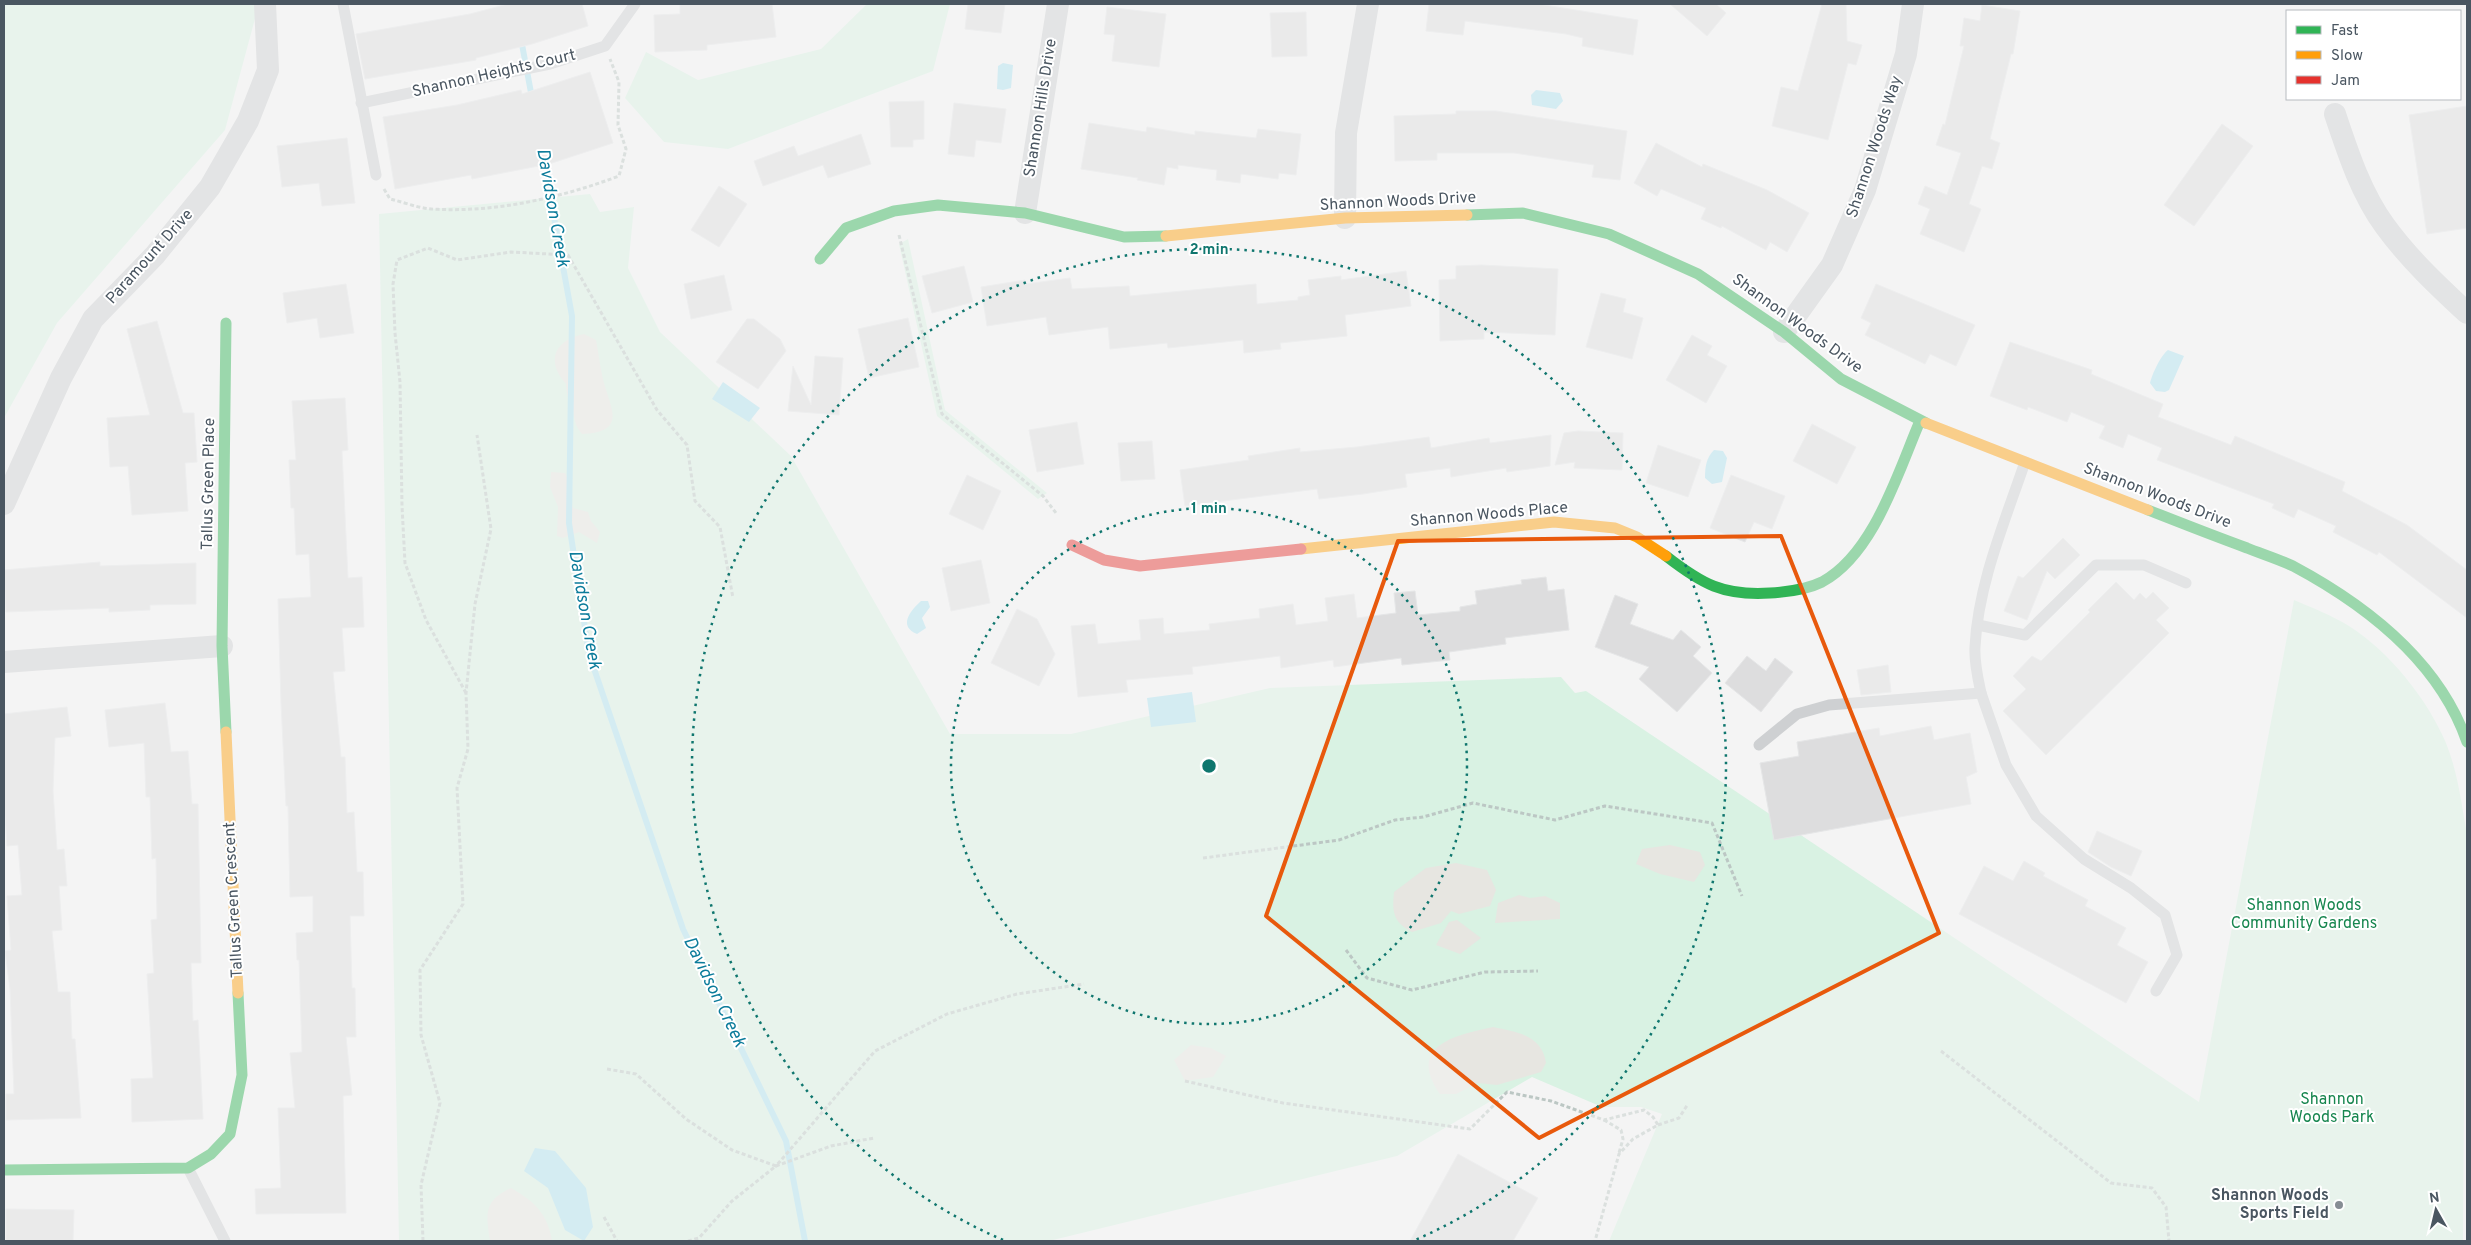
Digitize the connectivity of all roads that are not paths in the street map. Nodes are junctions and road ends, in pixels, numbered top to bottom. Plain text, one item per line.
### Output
1 (265, 4) edge
2 (343, 4) edge
3 (635, 4) edge
4 (1058, 4) edge
5 (1368, 4) edge
6 (1913, 4) edge
7 (361, 103) junction
8 (2335, 114) dead end
9 (376, 175) road end
10 (1025, 213) junction
11 (1345, 218) junction
12 (820, 259) dead end
13 (2467, 313) edge
14 (226, 323) dead end
15 (1784, 332) junction
16 (1920, 421) junction
17 (2025, 462) junction
18 (4, 504) edge
19 (1072, 545) dead end
20 (2186, 582) dead end
21 (1978, 625) junction
22 (222, 646) junction
23 (4, 662) edge
24 (1980, 693) junction
25 (2467, 742) edge
26 (1759, 745) dead end
27 (2156, 991) dead end
28 (188, 1168) junction
29 (4, 1170) edge
30 (224, 1241) edge

1 - 18 street, Paramount Drive
2 - 7 lane
3 - 7 lane, Shannon Heights Court
4 - 10 street, Shannon Hills Drive
5 - 11 street
6 - 15 street, Shannon Woods Way
7 - 9 lane
8 - 13 street
10 - 11 street, Shannon Woods Drive
10 - 12 street, Shannon Woods Drive
11 - 15 street, Shannon Woods Drive
14 - 22 street, Tallus Green Place
15 - 16 street, Shannon Woods Drive
16 - 17 street, Shannon Woods Drive
16 - 19 street, Shannon Woods Place
17 - 21 lane
17 - 25 street, Shannon Woods Drive
20 - 21 lane
21 - 24 lane
22 - 23 street
22 - 28 street, Tallus Green Crescent
24 - 26 lane
24 - 27 lane
28 - 29 street
28 - 30 lane

